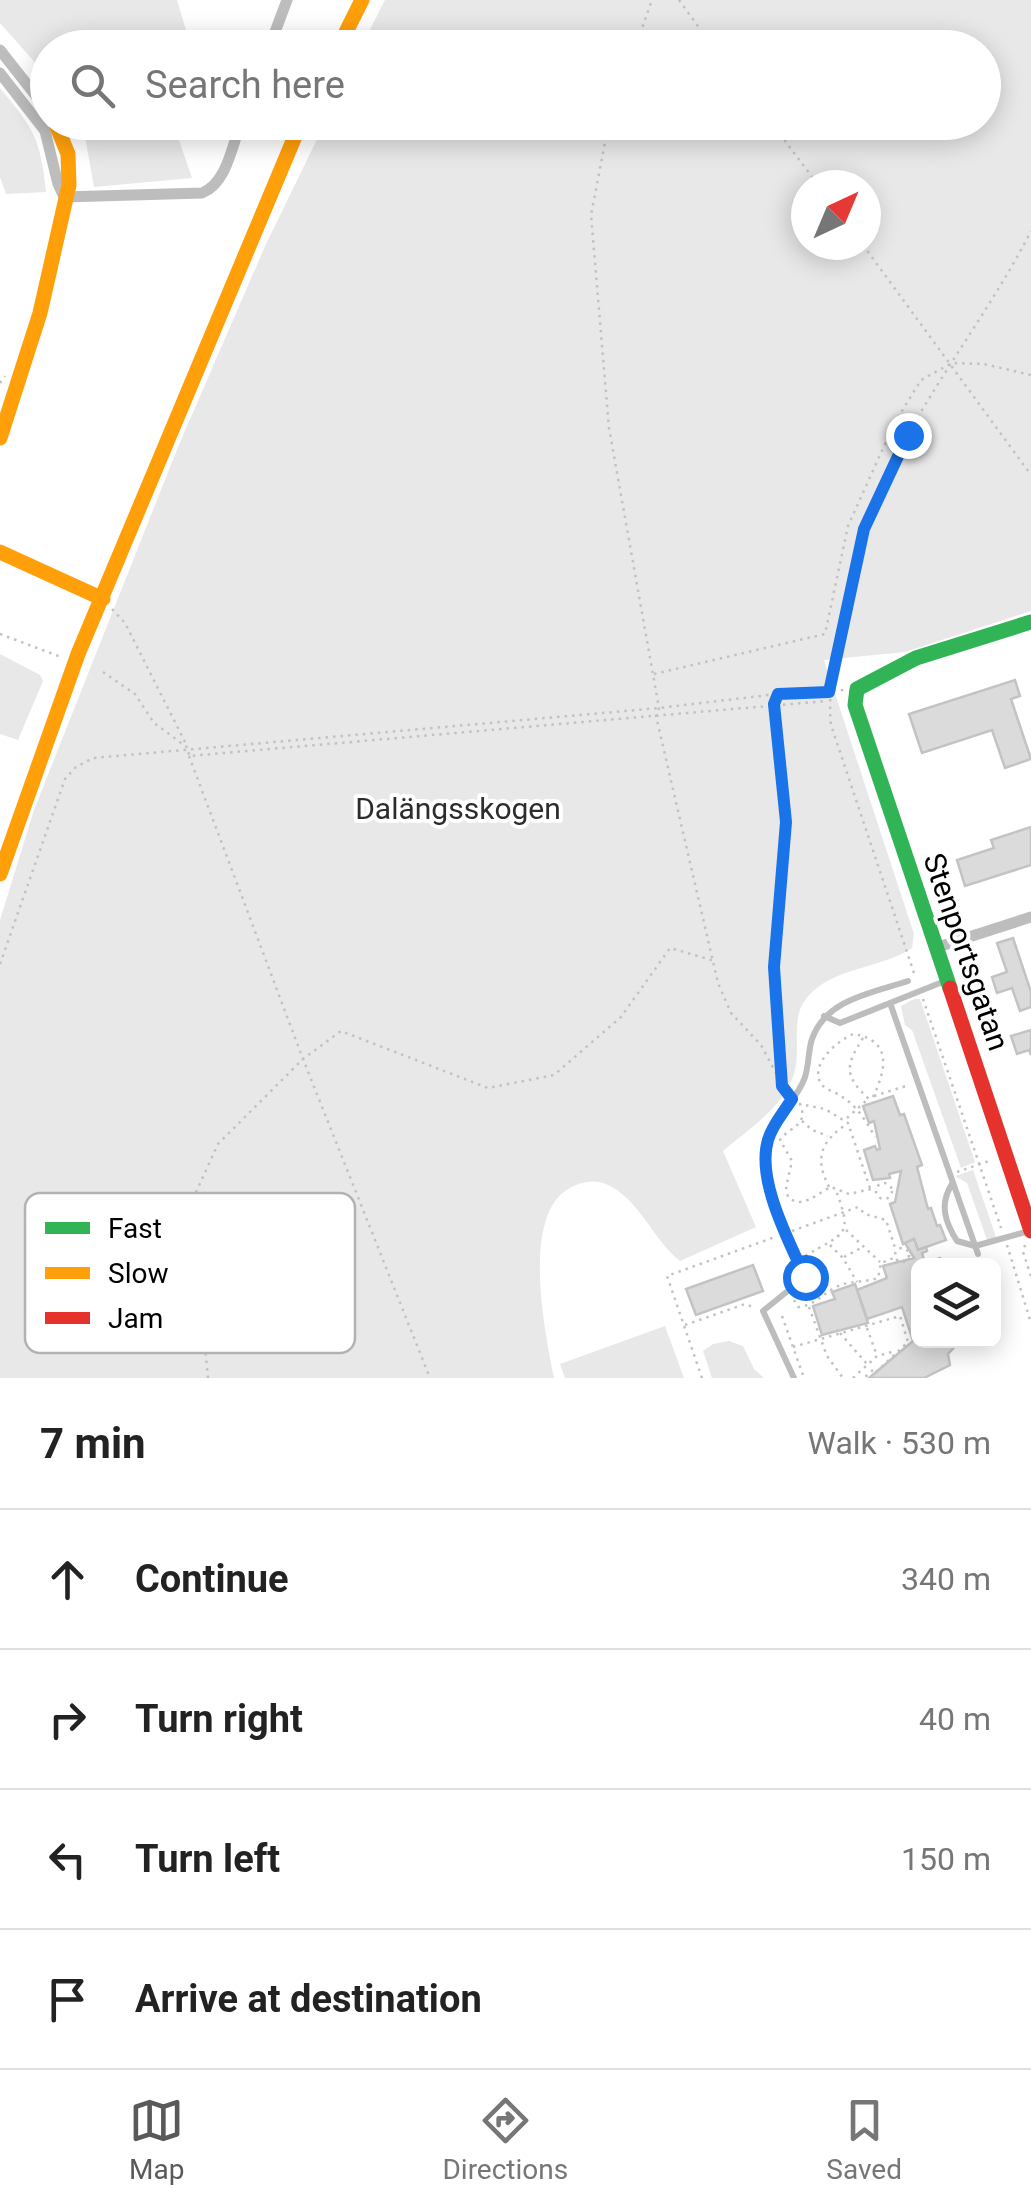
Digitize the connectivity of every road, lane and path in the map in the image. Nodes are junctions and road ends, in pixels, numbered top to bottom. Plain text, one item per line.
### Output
1 (287, 0) edge
2 (362, 0) edge
3 (652, 0) edge
4 (678, 0) edge
5 (276, 30) edge
6 (347, 30) edge
7 (641, 30) edge
8 (700, 30) edge
9 (0, 50) edge
10 (0, 72) edge
11 (30, 88) edge
12 (30, 111) edge
13 (47, 140) edge
14 (62, 140) edge
15 (234, 140) edge
16 (294, 140) edge
17 (605, 140) edge
18 (784, 140) edge
19 (807, 170) edge
20 (64, 197) junction
21 (1031, 231) edge
22 (874, 260) edge
23 (952, 362) junction
24 (9, 370) dead end
25 (1031, 375) edge
26 (0, 384) edge
27 (0, 438) edge
28 (1031, 475) edge
29 (0, 552) edge
30 (103, 599) junction
31 (1031, 622) edge
32 (0, 634) edge
33 (61, 657) dead end
34 (103, 672) dead end
35 (653, 674) junction
36 (856, 690) junction
37 (829, 692) junction
38 (778, 694) junction
39 (828, 701) junction
40 (774, 704) junction
41 (659, 708) junction
42 (656, 716) junction
43 (188, 748) junction
44 (190, 756) junction
45 (0, 874) edge
46 (1031, 917) edge
47 (935, 948) junction
48 (715, 961) junction
49 (0, 964) edge
50 (908, 981) dead end
51 (946, 981) junction
52 (920, 991) junction
53 (890, 1004) junction
54 (824, 1016) junction
55 (864, 1037) junction
56 (303, 1059) junction
57 (782, 1086) junction
58 (906, 1086) dead end
59 (871, 1098) junction
60 (792, 1099) junction
61 (856, 1108) junction
62 (802, 1121) junction
63 (847, 1121) junction
64 (830, 1136) junction
65 (875, 1137) dead end
66 (1006, 1155) junction
67 (979, 1164) junction
68 (952, 1179) junction
69 (832, 1187) junction
70 (870, 1188) junction
71 (876, 1188) dead end
72 (195, 1193) edge
73 (844, 1212) junction
74 (845, 1229) junction
75 (786, 1234) junction
76 (1028, 1234) edge
77 (1004, 1238) junction
78 (829, 1244) junction
79 (864, 1246) junction
80 (977, 1250) junction
81 (896, 1251) junction
82 (896, 1257) junction
83 (842, 1258) junction
84 (798, 1260) junction
85 (882, 1263) junction
86 (1031, 1276) edge
87 (805, 1277) junction
88 (856, 1282) junction
89 (832, 1288) junction
90 (788, 1290) junction
91 (1031, 1298) edge
92 (1024, 1301) junction
93 (809, 1306) junction
94 (763, 1311) junction
95 (782, 1316) dead end
96 (1031, 1323) edge
97 (683, 1326) junction
98 (866, 1327) junction
99 (840, 1333) junction
100 (820, 1339) junction
101 (793, 1348) junction
102 (897, 1352) junction
103 (205, 1353) edge
104 (877, 1356) junction
105 (868, 1365) junction
106 (208, 1378) edge
107 (430, 1378) edge
108 (702, 1378) edge
109 (794, 1378) edge
110 (804, 1378) edge
111 (844, 1378) edge
112 (853, 1378) edge
113 (864, 1378) edge

1 - 5 street
2 - 6 street
3 - 7 path
4 - 8 path
9 - 11 street
10 - 12 street
13 - 20 street
14 - 20 street
15 - 20 street
16 - 30 street
17 - 35 path
18 - 19 path
20 - 27 street
21 - 23 path
22 - 23 path
23 - 25 path
23 - 28 path
23 - 35 path
23 - 37 path
24 - 26 path
29 - 30 street
30 - 43 path
30 - 45 street
31 - 36 street
32 - 33 path
34 - 43 path
35 - 41 path
36 - 37 path
36 - 47 street, Stenportsgatan
37 - 38 path
37 - 39 path
38 - 40 path
38 - 41 path
39 - 40 path
39 - 52 path
40 - 42 path
40 - 57 path
41 - 42 path
41 - 43 path
42 - 44 path
42 - 48 path
43 - 44 path
43 - 49 path
44 - 56 path
46 - 47 street
47 - 51 street, Stenportsgatan
48 - 56 path
48 - 57 path
50 - 54 lane
51 - 52 lane
51 - 66 street, Stenportsgatan
52 - 53 lane
52 - 67 path
53 - 54 lane
53 - 68 lane
54 - 60 lane
55 - 59 path
55 - 59 path
55 - 61 path
56 - 72 path
56 - 107 path
57 - 60 path
58 - 59 path
59 - 61 path
60 - 75 lane
61 - 63 path
61 - 65 path
62 - 63 path
62 - 64 path
62 - 69 path
63 - 64 path
63 - 70 path
64 - 69 path
66 - 67 path
66 - 76 street, Stenportsgatan
67 - 68 path
67 - 77 path
68 - 80 lane
68 - 80 lane
69 - 70 path
69 - 73 path
70 - 71 path
73 - 74 path
73 - 75 path
73 - 81 path
74 - 78 path
74 - 79 path
75 - 84 lane
75 - 97 path
76 - 77 lane
76 - 86 path
77 - 80 lane
77 - 92 path
78 - 83 path
78 - 84 path
79 - 83 path
79 - 85 path
81 - 82 path
81 - 82 path
82 - 85 path
83 - 88 path
84 - 87 lane
85 - 88 path
87 - 89 path
87 - 90 lane
88 - 89 path
89 - 93 path
90 - 93 path
90 - 94 lane
91 - 92 path
92 - 96 path
93 - 100 path
94 - 97 path
94 - 109 lane
95 - 101 path
97 - 108 path
98 - 99 path
98 - 102 path
98 - 104 path
99 - 100 path
99 - 105 path
100 - 101 path
100 - 111 path
101 - 110 path
102 - 104 path
102 - 113 path
103 - 106 path
104 - 105 path
105 - 112 path

